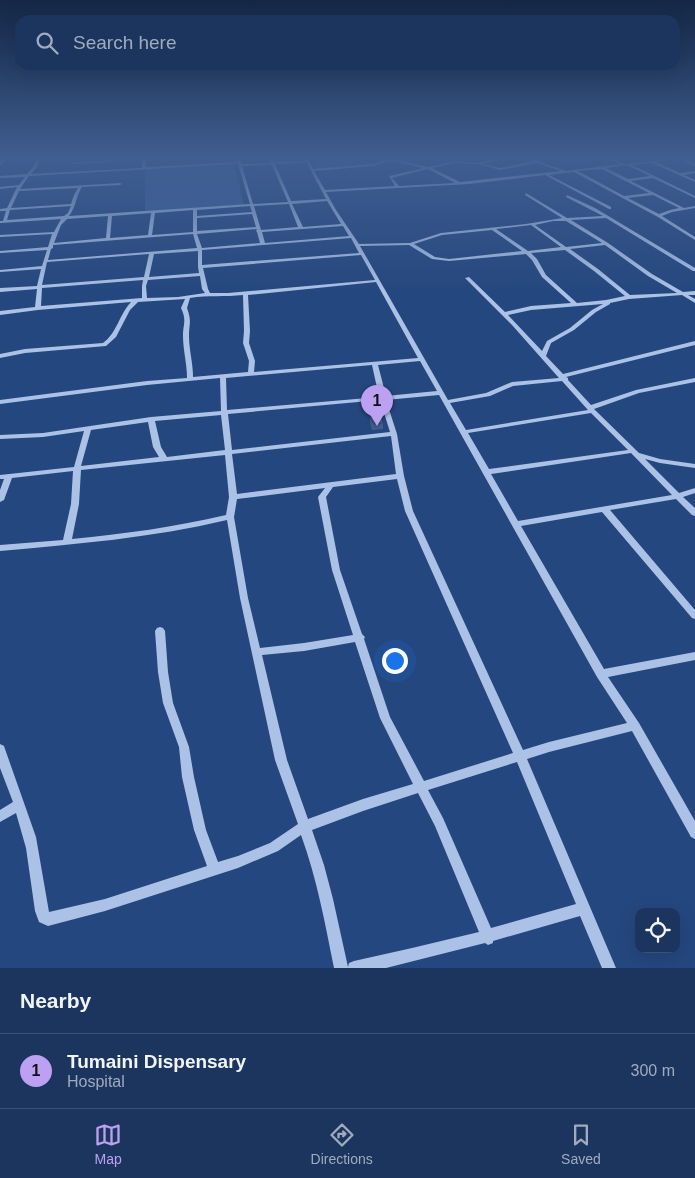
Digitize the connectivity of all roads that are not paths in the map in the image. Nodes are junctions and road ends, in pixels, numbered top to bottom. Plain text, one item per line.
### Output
1 (12, 202) edge
2 (251, 202) edge
3 (301, 202) edge
4 (330, 202) edge
5 (539, 202) edge
6 (578, 202) edge
7 (599, 202) edge
8 (634, 202) edge
9 (669, 202) edge
10 (290, 203) junction
11 (73, 205) joint
12 (252, 206) junction
13 (224, 207) junction
14 (610, 208) dead end
15 (695, 208) edge
16 (8, 209) junction
17 (195, 209) junction
18 (683, 209) junction
19 (0, 210) edge
20 (153, 212) junction
21 (254, 213) junction
22 (110, 215) junction
23 (226, 215) junction
24 (659, 216) junction
25 (195, 217) junction
26 (606, 217) junction
27 (65, 218) junction
28 (566, 219) junction
29 (2, 221) edge
30 (532, 224) junction
31 (345, 225) junction
32 (300, 228) junction
33 (493, 229) junction
34 (258, 230) junction
35 (55, 233) junction
36 (195, 234) junction
37 (0, 236) edge
38 (150, 237) junction
39 (695, 239) edge
40 (108, 240) junction
41 (355, 241) junction
42 (263, 244) junction
43 (410, 244) junction
44 (606, 244) junction
45 (51, 246) junction
46 (564, 248) junction
47 (200, 249) junction
48 (0, 252) edge
49 (527, 252) junction
50 (152, 253) junction
51 (361, 254) junction
52 (47, 261) junction
53 (44, 267) junction
54 (200, 267) junction
55 (695, 270) edge
56 (0, 271) edge
57 (202, 274) junction
58 (146, 278) junction
59 (467, 278) dead end
60 (376, 281) junction
61 (40, 287) junction
62 (0, 290) edge
63 (245, 293) junction
64 (695, 293) edge
65 (208, 294) junction
66 (684, 294) junction
67 (188, 298) junction
68 (629, 298) junction
69 (138, 300) junction
70 (145, 300) junction
71 (695, 301) edge
72 (610, 302) junction
73 (575, 304) junction
74 (38, 308) junction
75 (0, 313) edge
76 (504, 314) junction
77 (695, 343) edge
78 (0, 356) edge
79 (543, 356) junction
80 (423, 359) junction
81 (375, 364) junction
82 (251, 373) junction
83 (223, 376) junction
84 (564, 378) junction
85 (190, 379) junction
86 (695, 380) edge
87 (441, 393) junction
88 (383, 399) junction
89 (0, 402) edge
90 (446, 402) junction
91 (592, 409) junction
92 (224, 412) junction
93 (151, 419) junction
94 (88, 428) junction
95 (463, 432) junction
96 (394, 434) junction
97 (0, 437) edge
98 (228, 452) junction
99 (635, 453) junction
100 (163, 460) junction
101 (695, 466) edge
102 (76, 469) junction
103 (486, 472) junction
104 (9, 476) junction
105 (400, 476) junction
106 (0, 477) edge
107 (330, 486) junction
108 (695, 490) edge
109 (678, 496) junction
110 (233, 497) junction
111 (0, 500) edge
112 (605, 510) junction
113 (695, 513) edge
114 (230, 517) junction
115 (515, 524) junction
116 (67, 542) junction
117 (0, 548) edge
118 (695, 616) edge
119 (160, 631) dead end
120 (360, 637) junction
121 (258, 652) junction
122 (695, 656) edge
123 (601, 674) junction
124 (635, 726) junction
125 (0, 749) edge
126 (520, 756) junction
127 (420, 786) junction
128 (19, 805) junction
129 (0, 816) edge
130 (303, 827) junction
131 (695, 832) edge
132 (215, 870) junction
133 (584, 908) junction
134 (488, 938) junction
135 (341, 968) edge
136 (354, 968) edge
137 (609, 968) edge

1 - 16 street
2 - 12 street
3 - 10 street
4 - 31 street
5 - 28 street
6 - 26 street
7 - 14 street
8 - 24 street
9 - 18 street
10 - 12 street
10 - 32 street
11 - 16 street
11 - 27 street
12 - 13 street
12 - 21 street
13 - 17 street
13 - 23 street
15 - 18 street
16 - 19 street
16 - 29 street
17 - 20 street
17 - 25 street
18 - 24 street
20 - 22 street
20 - 38 street
21 - 23 street
21 - 34 street
22 - 27 street
22 - 40 street
23 - 25 street
24 - 39 street
25 - 36 street
26 - 28 street
26 - 55 street
27 - 29 street
27 - 35 street
28 - 30 street
28 - 44 street
30 - 33 street
30 - 46 street
31 - 32 street
31 - 41 street
32 - 34 street
33 - 43 street
33 - 49 street
34 - 36 street
34 - 42 street
35 - 37 street
35 - 45 street
36 - 38 street
36 - 47 street
38 - 40 street
40 - 45 street
41 - 42 street
41 - 43 street
41 - 51 street
42 - 47 street
43 - 49 street
44 - 46 street
44 - 66 street
45 - 48 street
45 - 52 street
46 - 49 street
46 - 68 street
47 - 50 street
47 - 54 street
49 - 73 street
50 - 52 street
50 - 58 street
51 - 54 street
51 - 60 street
52 - 53 street
53 - 56 street
53 - 61 street
54 - 57 street
57 - 58 street
57 - 65 street
58 - 61 street
58 - 70 street
59 - 76 street
60 - 63 street
60 - 80 street
61 - 62 street
61 - 74 street
63 - 65 street
63 - 82 street
64 - 66 street
65 - 67 street
66 - 68 street
66 - 71 street
67 - 70 street
67 - 85 street
68 - 72 street
69 - 70 street
69 - 74 street
69 - 78 street
72 - 73 street
72 - 79 street
73 - 76 street
74 - 75 street
76 - 79 street
77 - 84 street
79 - 84 street
80 - 81 street
80 - 87 street
81 - 82 street
81 - 88 street
82 - 83 street
83 - 85 street
83 - 92 street
84 - 90 street
84 - 91 street
85 - 89 street
86 - 91 street
87 - 88 street
87 - 90 street
88 - 92 street
88 - 96 street
90 - 95 street
91 - 95 street
91 - 99 street
92 - 93 street
92 - 98 street
93 - 94 street
93 - 100 street
94 - 97 street
94 - 102 street
95 - 103 street
96 - 98 street
96 - 105 street
98 - 100 street
98 - 110 street
99 - 101 street
99 - 103 street
99 - 109 street
100 - 102 street
102 - 104 street
102 - 116 street
103 - 115 street
104 - 106 street
104 - 111 street
105 - 107 street
105 - 126 street
107 - 110 street
107 - 120 street
108 - 109 street
109 - 112 street
109 - 113 street
110 - 114 street
112 - 115 street
112 - 118 street
114 - 116 street
114 - 121 street
115 - 123 street
116 - 117 street
119 - 132 street
120 - 121 street
120 - 127 street
121 - 130 street
122 - 123 street
123 - 124 street
124 - 126 street
124 - 131 street
125 - 128 street
126 - 127 street
126 - 133 street
127 - 130 street
127 - 134 street
128 - 129 street
128 - 132 street
130 - 132 street
130 - 135 street
133 - 134 street
133 - 137 street
134 - 136 street

